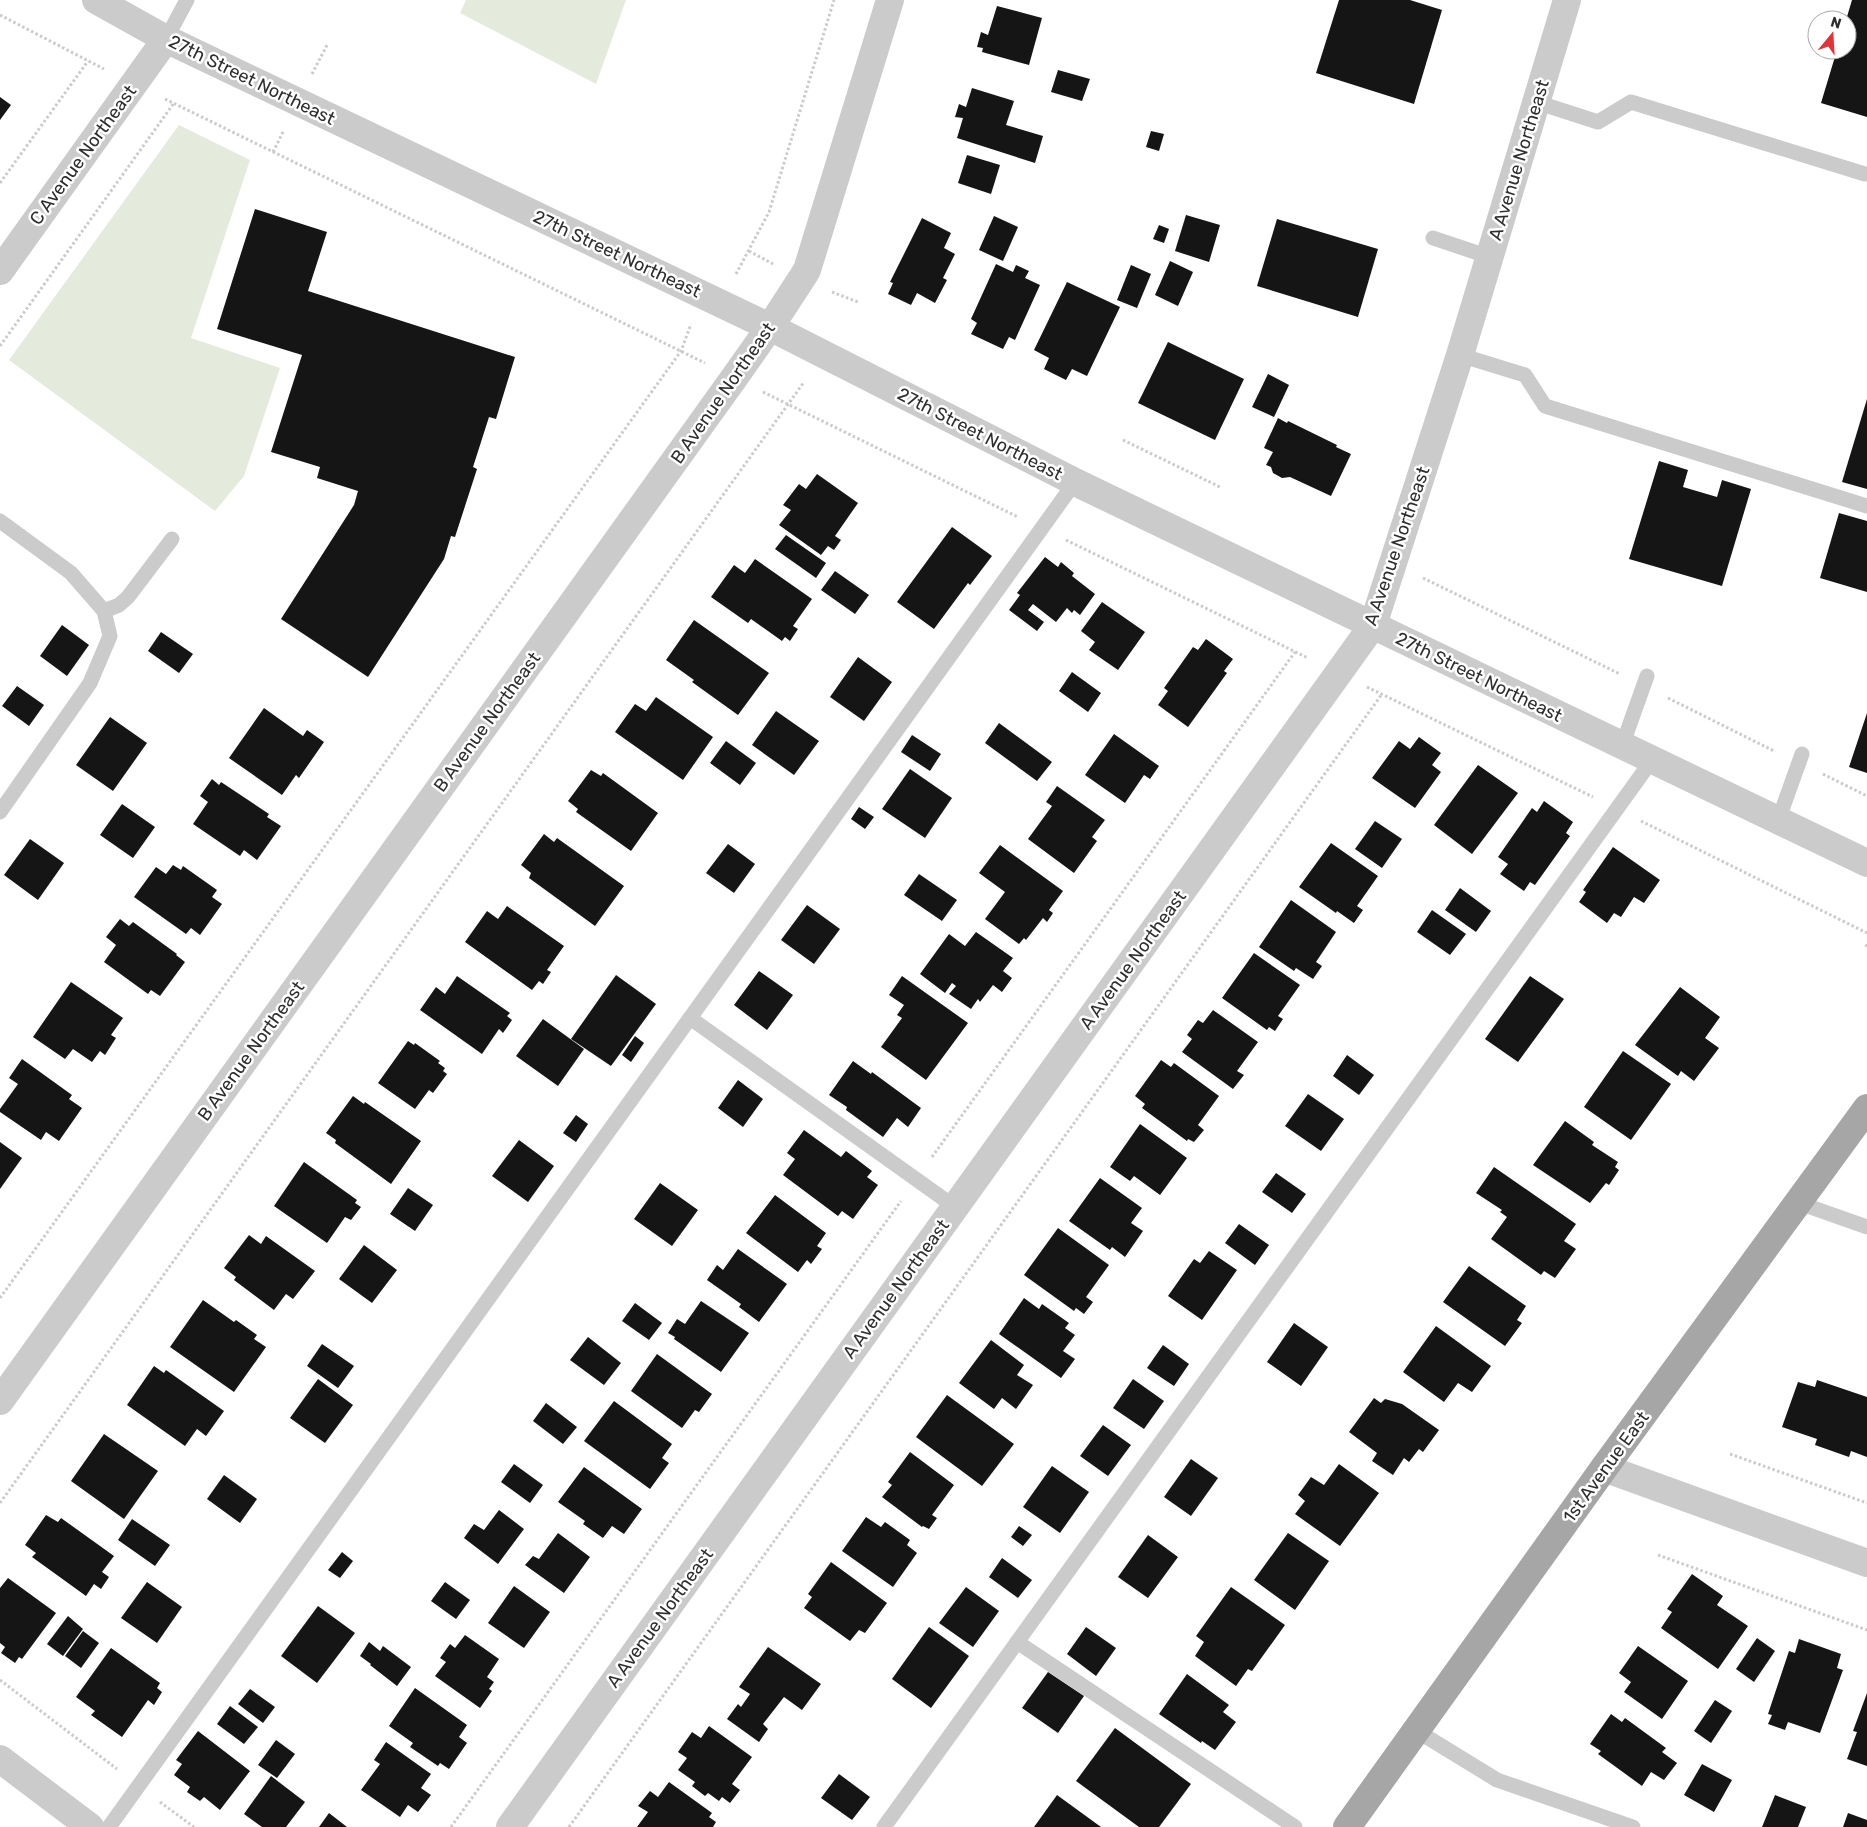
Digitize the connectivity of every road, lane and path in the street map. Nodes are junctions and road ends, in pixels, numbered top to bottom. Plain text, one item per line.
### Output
1 (96, 0) edge
2 (187, 0) edge
3 (834, 0) edge
4 (890, 0) edge
5 (1567, 0) edge
6 (0, 15) edge
7 (166, 39) junction
8 (327, 45) dead end
9 (88, 61) junction
10 (109, 72) dead end
11 (309, 79) dead end
12 (160, 97) dead end
13 (1536, 102) junction
14 (174, 103) junction
15 (286, 126) dead end
16 (273, 152) junction
17 (1866, 174) dead end
18 (0, 183) edge
19 (1432, 238) dead end
20 (750, 251) junction
21 (1490, 256) junction
22 (777, 265) dead end
23 (0, 271) edge
24 (733, 278) dead end
25 (829, 292) dead end
26 (858, 302) dead end
27 (694, 317) dead end
28 (770, 327) junction
29 (0, 346) edge
30 (681, 351) junction
31 (1460, 355) junction
32 (711, 366) dead end
33 (809, 376) dead end
34 (1123, 440) dead end
35 (1075, 482) junction
36 (1220, 486) dead end
37 (1867, 506) edge
38 (0, 521) edge
39 (172, 539) dead end
40 (104, 611) junction
41 (1373, 625) junction
42 (1295, 652) dead end
43 (1647, 676) dead end
44 (1382, 694) dead end
45 (1622, 746) junction
46 (1802, 754) dead end
47 (1652, 760) junction
48 (0, 812) edge
49 (1778, 821) junction
50 (1867, 863) edge
51 (690, 1018) junction
52 (1867, 1108) edge
53 (916, 1180) junction
54 (1799, 1203) junction
55 (955, 1207) junction
56 (1867, 1227) edge
57 (0, 1298) edge
58 (0, 1401) edge
59 (1730, 1454) dead end
60 (1604, 1468) junction
61 (0, 1503) edge
62 (1867, 1503) edge
63 (1658, 1555) dead end
64 (1867, 1563) edge
65 (1867, 1630) edge
66 (1017, 1642) junction
67 (0, 1680) edge
68 (1417, 1731) junction
69 (0, 1758) edge
70 (138, 1785) junction
71 (90, 1827) edge
72 (109, 1827) edge
73 (194, 1827) edge
74 (451, 1827) edge
75 (510, 1827) edge
76 (569, 1827) edge
77 (884, 1827) edge
78 (1295, 1827) edge
79 (1347, 1827) edge
80 (1633, 1827) edge

1 - 7 street, 27th Street Northeast
2 - 7 lane
3 - 20 path
4 - 28 street, B Avenue Northeast
5 - 13 street, A Avenue Northeast
6 - 9 path
7 - 23 street, C Avenue Northeast
7 - 28 street, 27th Street Northeast
8 - 11 path
9 - 10 path
9 - 18 path
12 - 14 path
13 - 17 lane
13 - 21 street, A Avenue Northeast
14 - 16 path
14 - 29 path
15 - 16 path
16 - 30 path
19 - 21 lane
20 - 22 path
20 - 24 path
21 - 31 street, A Avenue Northeast
25 - 26 path
27 - 30 path
28 - 35 street, 27th Street Northeast
28 - 58 street, B Avenue Northeast
30 - 32 path
30 - 57 path
31 - 37 lane
31 - 41 street, A Avenue Northeast
33 - 61 path
34 - 36 path
35 - 41 street, 27th Street Northeast
35 - 51 lane
38 - 40 lane
39 - 40 lane
40 - 48 lane
41 - 45 street, 27th Street Northeast
41 - 55 street, A Avenue Northeast
42 - 53 path
43 - 45 lane
44 - 76 path
45 - 47 street, 27th Street Northeast
46 - 49 lane
47 - 49 street, 27th Street Northeast
47 - 66 lane
49 - 50 street, 27th Street Northeast
51 - 53 lane
51 - 70 lane
52 - 54 main road, 1st Avenue East
53 - 55 lane
53 - 74 path
54 - 56 lane
54 - 60 main road, 1st Avenue East
55 - 75 street, A Avenue Northeast
59 - 62 path
60 - 64 street
60 - 68 main road, 1st Avenue East
63 - 65 path
66 - 77 lane
66 - 78 lane
67 - 70 path
68 - 79 main road, 1st Avenue East
68 - 80 lane
69 - 71 street
70 - 72 lane
70 - 73 path

